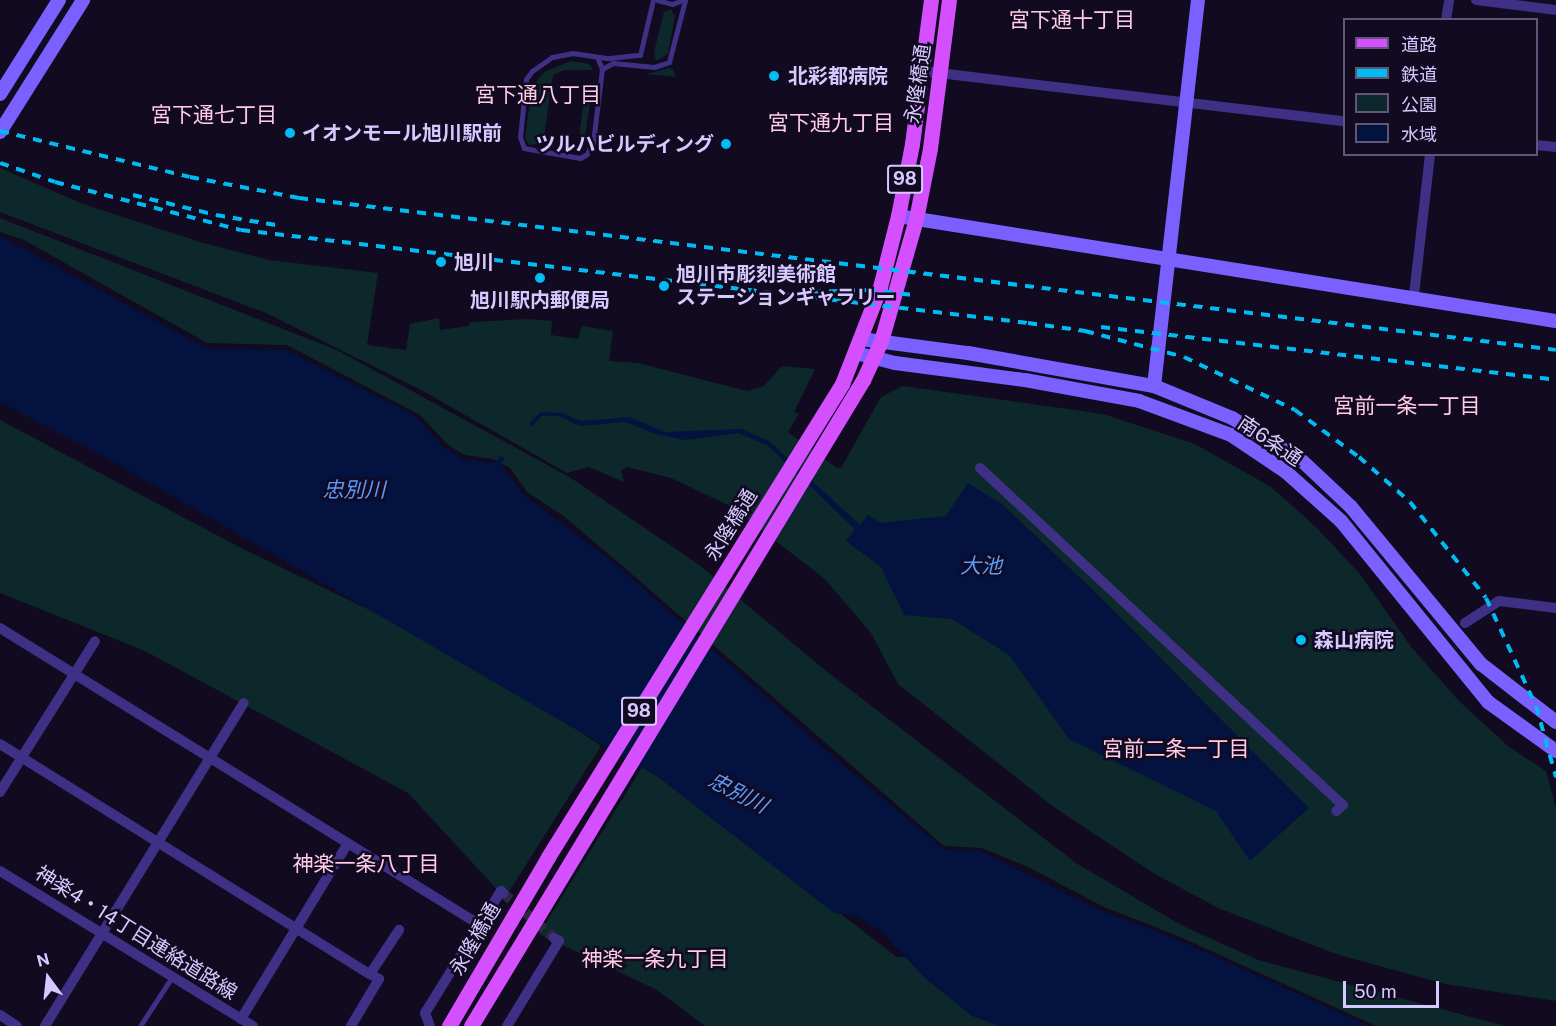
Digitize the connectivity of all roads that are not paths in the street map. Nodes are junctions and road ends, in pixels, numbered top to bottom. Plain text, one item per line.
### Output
1 (59, 0) edge
2 (84, 0) edge
3 (655, 0) edge
4 (684, 0) edge
5 (931, 0) edge
6 (949, 0) edge
7 (1198, 0) edge
8 (1449, 0) edge
9 (1476, 0) edge
10 (1556, 10) edge
11 (1446, 18) edge
12 (597, 57) junction
13 (602, 69) junction
14 (922, 71) junction
15 (941, 73) junction
16 (0, 94) edge
17 (1185, 102) junction
18 (1343, 121) edge
19 (0, 132) edge
20 (1538, 145) edge
21 (1556, 147) edge
22 (1430, 156) edge
23 (898, 216) junction
24 (916, 219) junction
25 (1167, 257) junction
26 (1413, 295) junction
27 (1556, 321) edge
28 (881, 340) junction
29 (858, 346) junction
30 (872, 359) junction
31 (1154, 386) junction
32 (980, 468) dead end
33 (1556, 608) edge
34 (1465, 623) dead end
35 (0, 628) edge
36 (95, 641) dead end
37 (75, 675) junction
38 (244, 703) dead end
39 (1556, 722) edge
40 (0, 744) edge
41 (1556, 751) edge
42 (211, 757) junction
43 (22, 758) junction
44 (0, 792) edge
45 (1336, 811) dead end
46 (157, 844) junction
47 (347, 845) junction
48 (0, 871) edge
49 (503, 893) dead end
50 (480, 925) junction
51 (296, 928) junction
52 (399, 930) dead end
53 (101, 933) junction
54 (554, 938) dead end
55 (370, 974) junction
56 (172, 976) junction
57 (0, 1015) edge
58 (241, 1019) junction
59 (17, 1026) edge
60 (45, 1026) edge
61 (140, 1026) edge
62 (253, 1026) edge
63 (351, 1026) edge
64 (430, 1026) edge
65 (449, 1026) edge
66 (471, 1026) edge
67 (507, 1026) edge

1 - 16 street
2 - 19 street
3 - 4 lane
3 - 12 lane
4 - 13 lane
5 - 14 main road, 永隆橋通 / 98
6 - 15 main road, 永隆橋通 / 98
7 - 17 street
8 - 11 street
9 - 10 street
12 - 13 lane
12 - 13 lane
14 - 15 street
14 - 23 main road, 永隆橋通 / 98
15 - 17 street
15 - 24 main road, 永隆橋通 / 98
17 - 18 street
17 - 25 street
20 - 21 street
22 - 26 street
23 - 24 street
23 - 29 main road, 永隆橋通 / 98
24 - 25 street
24 - 28 main road, 永隆橋通 / 98
25 - 26 street
25 - 31 street
26 - 27 street
28 - 29 street, 南6条通
28 - 30 main road, 永隆橋通 / 98
28 - 31 street, 南6条通
29 - 30 street, 南6条通
29 - 65 main road, 永隆橋通 / 98
30 - 41 street, 南6条通
30 - 66 main road, 永隆橋通 / 98
31 - 39 street, 南6条通
32 - 45 street
33 - 34 street
35 - 37 street
36 - 37 street
37 - 42 street
37 - 43 street
38 - 42 street
40 - 43 street
42 - 46 street
42 - 47 street
43 - 44 street
43 - 46 street
46 - 51 street
46 - 53 street
47 - 50 street
47 - 51 street
48 - 53 street, 神楽4・14丁目連絡道路線
49 - 50 street
50 - 64 street
51 - 55 street
51 - 58 street
52 - 55 street
53 - 56 street, 神楽4・14丁目連絡道路線
53 - 60 street
54 - 67 street
55 - 63 street
56 - 58 street, 神楽4・14丁目連絡道路線
56 - 61 lane
57 - 59 street
58 - 62 street, 神楽4・14丁目連絡道路線

